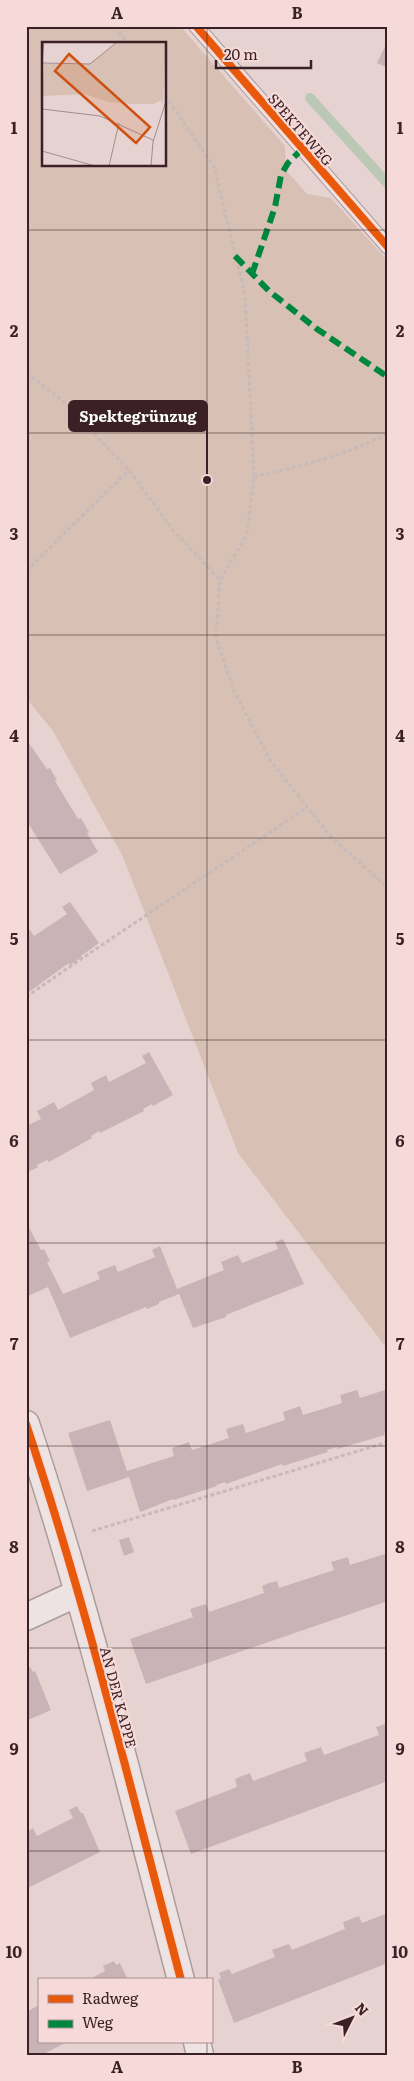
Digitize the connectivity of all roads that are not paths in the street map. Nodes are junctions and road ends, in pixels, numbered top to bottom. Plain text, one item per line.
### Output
1 (196, 26) edge
2 (388, 247) edge
3 (26, 1424) edge
4 (78, 1593) junction
5 (26, 1616) edge
6 (179, 1978) edge

1 - 2 lane, SPEKTEWEG
3 - 4 street, AN DER KAPPE
4 - 5 street
4 - 6 street, AN DER KAPPE

